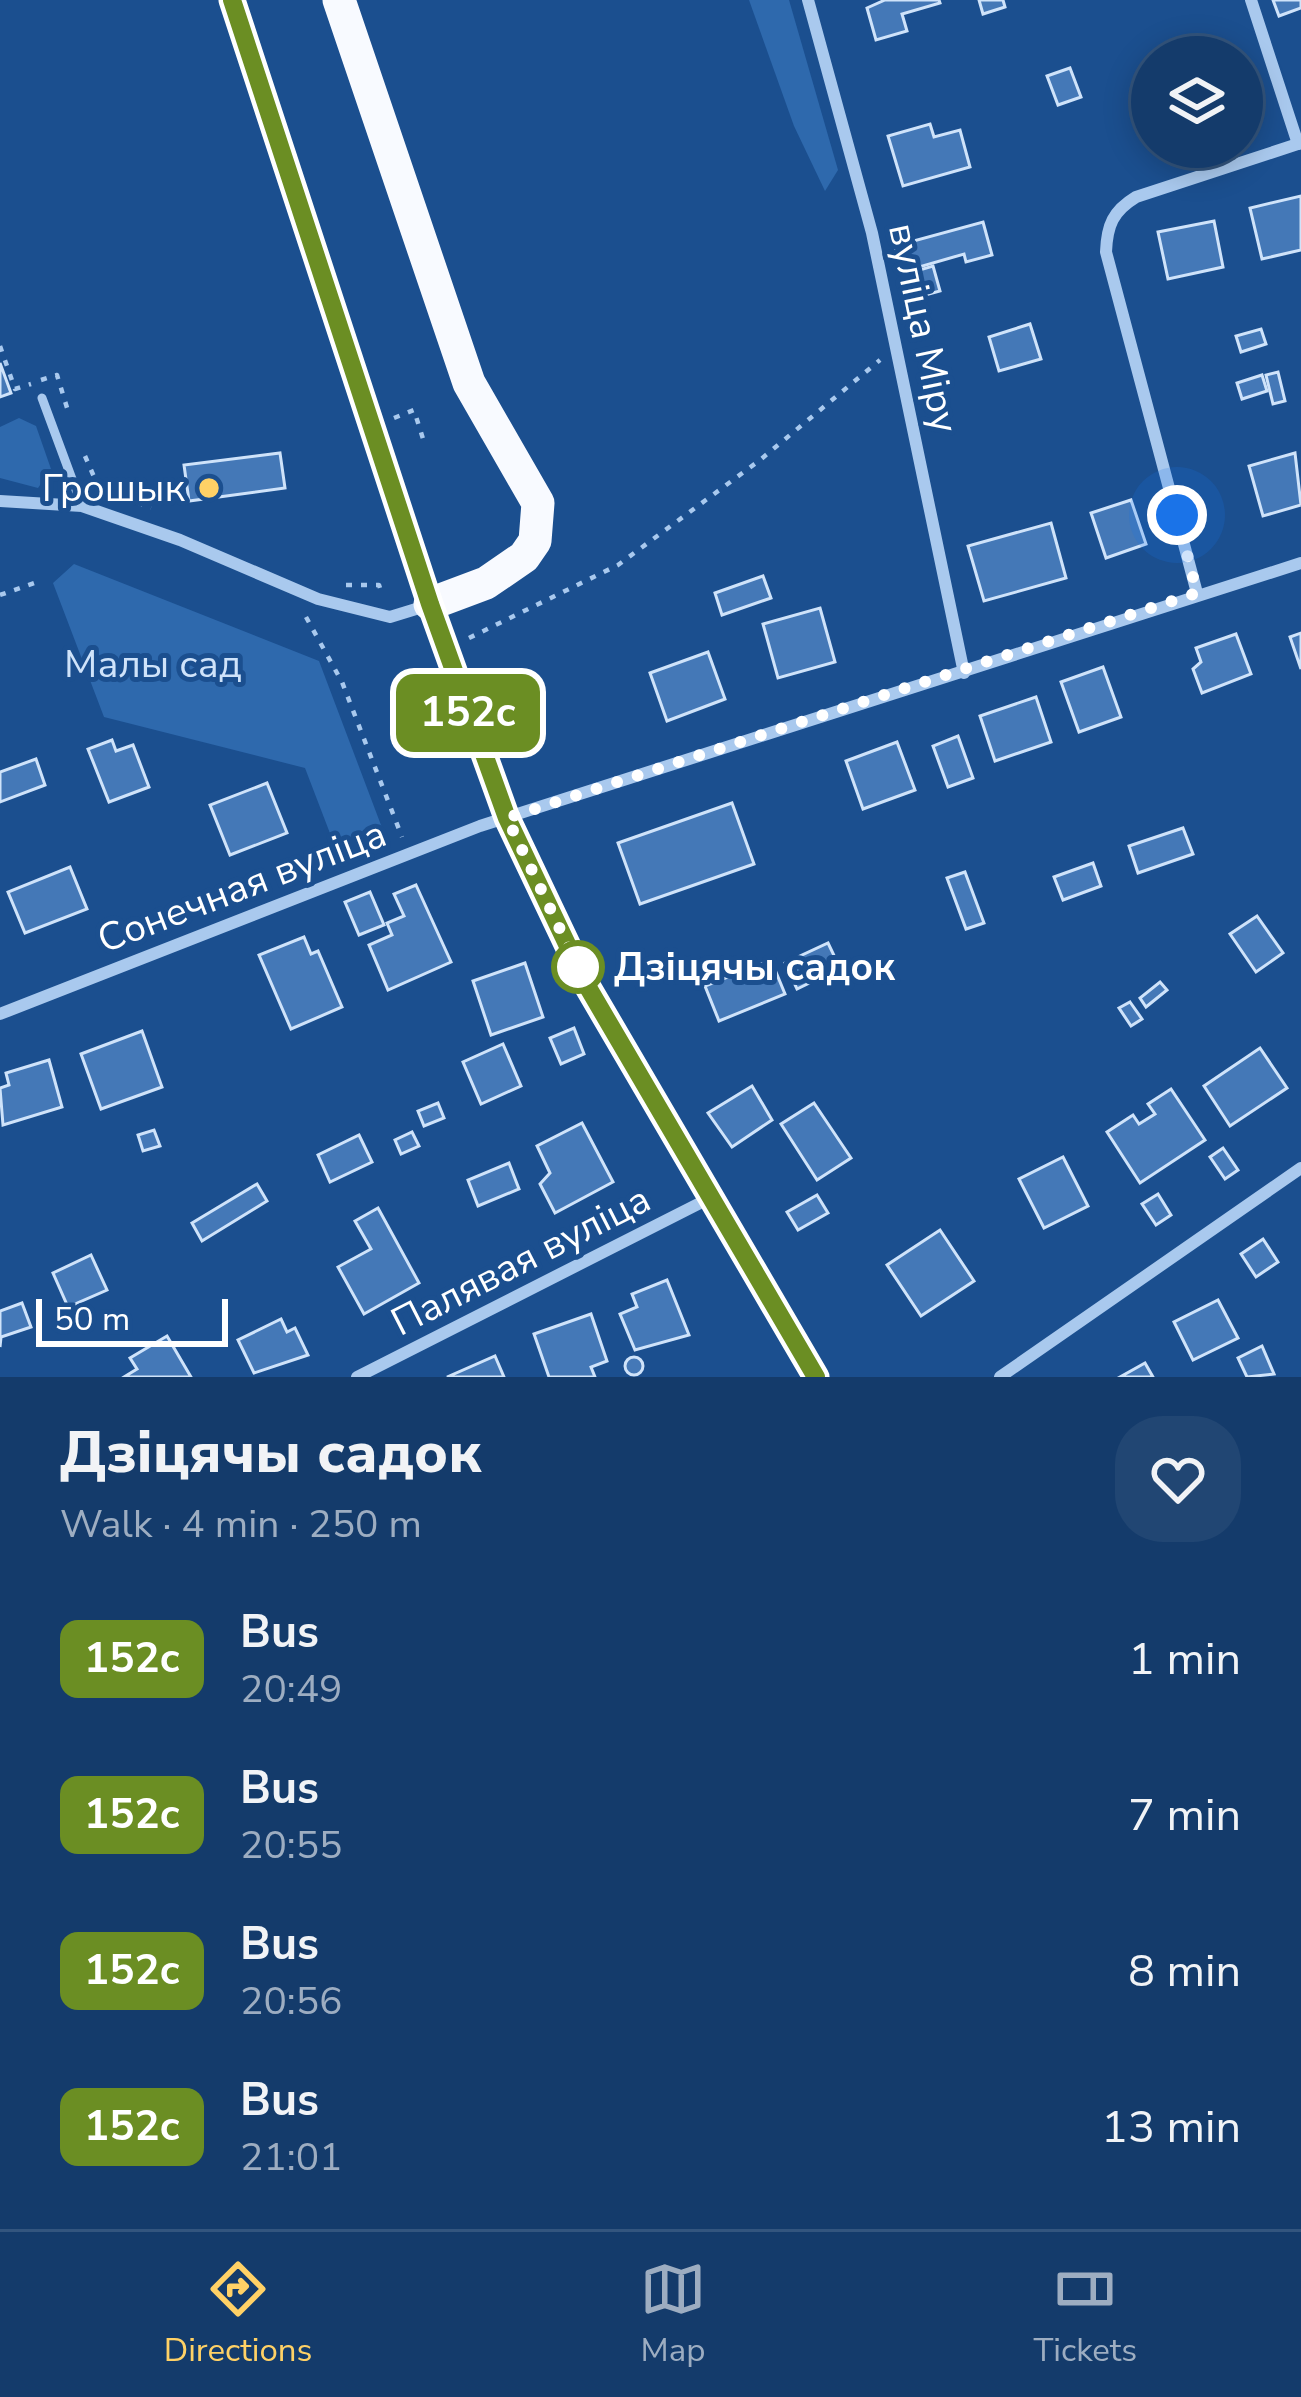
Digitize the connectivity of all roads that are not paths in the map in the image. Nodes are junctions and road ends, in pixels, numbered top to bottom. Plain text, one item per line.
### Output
1 (232, 0) edge
2 (339, 0) edge
3 (808, 0) edge
4 (1251, 0) edge
5 (1300, 144) edge
6 (42, 398) dead end
7 (0, 502) edge
8 (82, 506) junction
9 (1301, 562) edge
10 (1197, 593) junction
11 (430, 604) junction
12 (964, 673) junction
13 (507, 818) junction
14 (0, 1014) edge
15 (1301, 1168) edge
16 (711, 1198) junction
17 (358, 1377) edge
18 (816, 1377) edge
19 (1000, 1377) edge

1 - 11 main road
2 - 11 highway
3 - 12 street, вуліца Міру
4 - 5 street
5 - 10 street
6 - 8 lane
7 - 8 street
8 - 11 street
9 - 10 street, Сонечная вуліца
10 - 12 street, Сонечная вуліца
11 - 13 main road
12 - 13 street, Сонечная вуліца
13 - 14 street, Сонечная вуліца
13 - 16 main road
15 - 19 street
16 - 17 street, Палявая вуліца
16 - 18 main road

